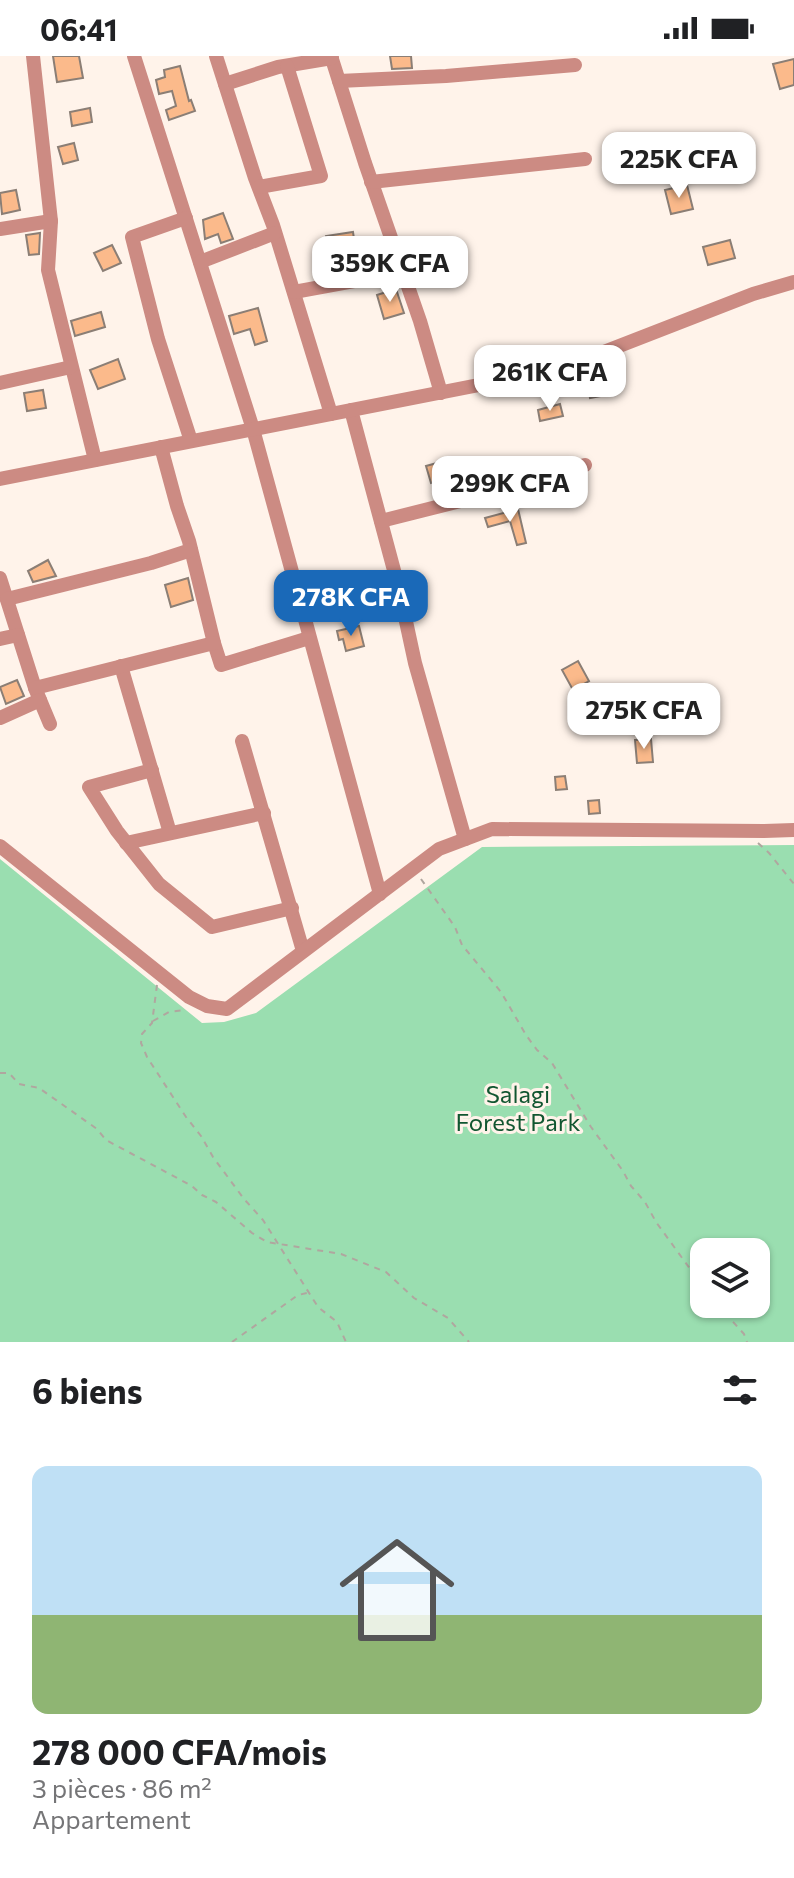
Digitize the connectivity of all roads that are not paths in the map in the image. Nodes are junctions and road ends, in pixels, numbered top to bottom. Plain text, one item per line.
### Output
1 (33, 56) edge
2 (134, 56) edge
3 (216, 56) edge
4 (332, 57) edge
5 (575, 65) dead end
6 (287, 66) junction
7 (339, 81) junction
8 (225, 84) junction
9 (585, 159) dead end
10 (371, 182) junction
11 (259, 187) junction
12 (186, 218) junction
13 (51, 221) junction
14 (0, 229) edge
15 (275, 233) junction
16 (200, 262) junction
17 (403, 272) junction
18 (794, 282) edge
19 (294, 292) junction
20 (71, 367) junction
21 (0, 383) edge
22 (441, 393) junction
23 (351, 410) junction
24 (331, 414) junction
25 (253, 429) junction
26 (191, 441) junction
27 (161, 447) junction
28 (95, 460) junction
29 (585, 465) dead end
30 (0, 479) edge
31 (381, 521) junction
32 (191, 550) junction
33 (0, 578) edge
34 (399, 589) junction
35 (7, 599) junction
36 (301, 609) junction
37 (18, 635) junction
38 (309, 638) junction
39 (0, 639) edge
40 (214, 643) junction
41 (121, 666) junction
42 (38, 694) junction
43 (0, 718) edge
44 (50, 724) dead end
45 (242, 741) dead end
46 (152, 770) junction
47 (264, 813) junction
48 (794, 830) edge
49 (170, 833) junction
50 (465, 839) junction
51 (126, 843) junction
52 (0, 846) edge
53 (380, 894) junction
54 (292, 908) junction
55 (303, 951) junction

1 - 13 street
2 - 12 street
3 - 8 street
4 - 6 street
4 - 7 street
5 - 7 street
6 - 8 street
6 - 11 street
7 - 10 street
8 - 11 street
9 - 10 street
10 - 17 street
11 - 15 street
12 - 16 street
12 - 26 street
13 - 14 street
13 - 20 street
15 - 16 street
15 - 19 street
16 - 25 street
17 - 19 street
17 - 22 street
18 - 22 street
19 - 24 street
20 - 21 street
20 - 28 street
22 - 23 street
23 - 24 street
23 - 31 street
24 - 25 street
25 - 26 street
25 - 36 street
26 - 27 street
27 - 28 street
27 - 32 street
28 - 30 street
29 - 31 street
31 - 34 street
32 - 35 street
32 - 40 street
33 - 35 street
34 - 36 street
34 - 50 street
35 - 37 street
36 - 38 street
37 - 39 street
37 - 42 street
38 - 40 street
38 - 53 street
40 - 41 street
41 - 42 street
41 - 46 street
42 - 43 street
42 - 44 street
45 - 47 street
46 - 49 street
46 - 51 street
47 - 49 street
47 - 54 street
48 - 50 street
49 - 51 street
50 - 53 street
51 - 54 street
52 - 55 street
53 - 55 street
54 - 55 street

